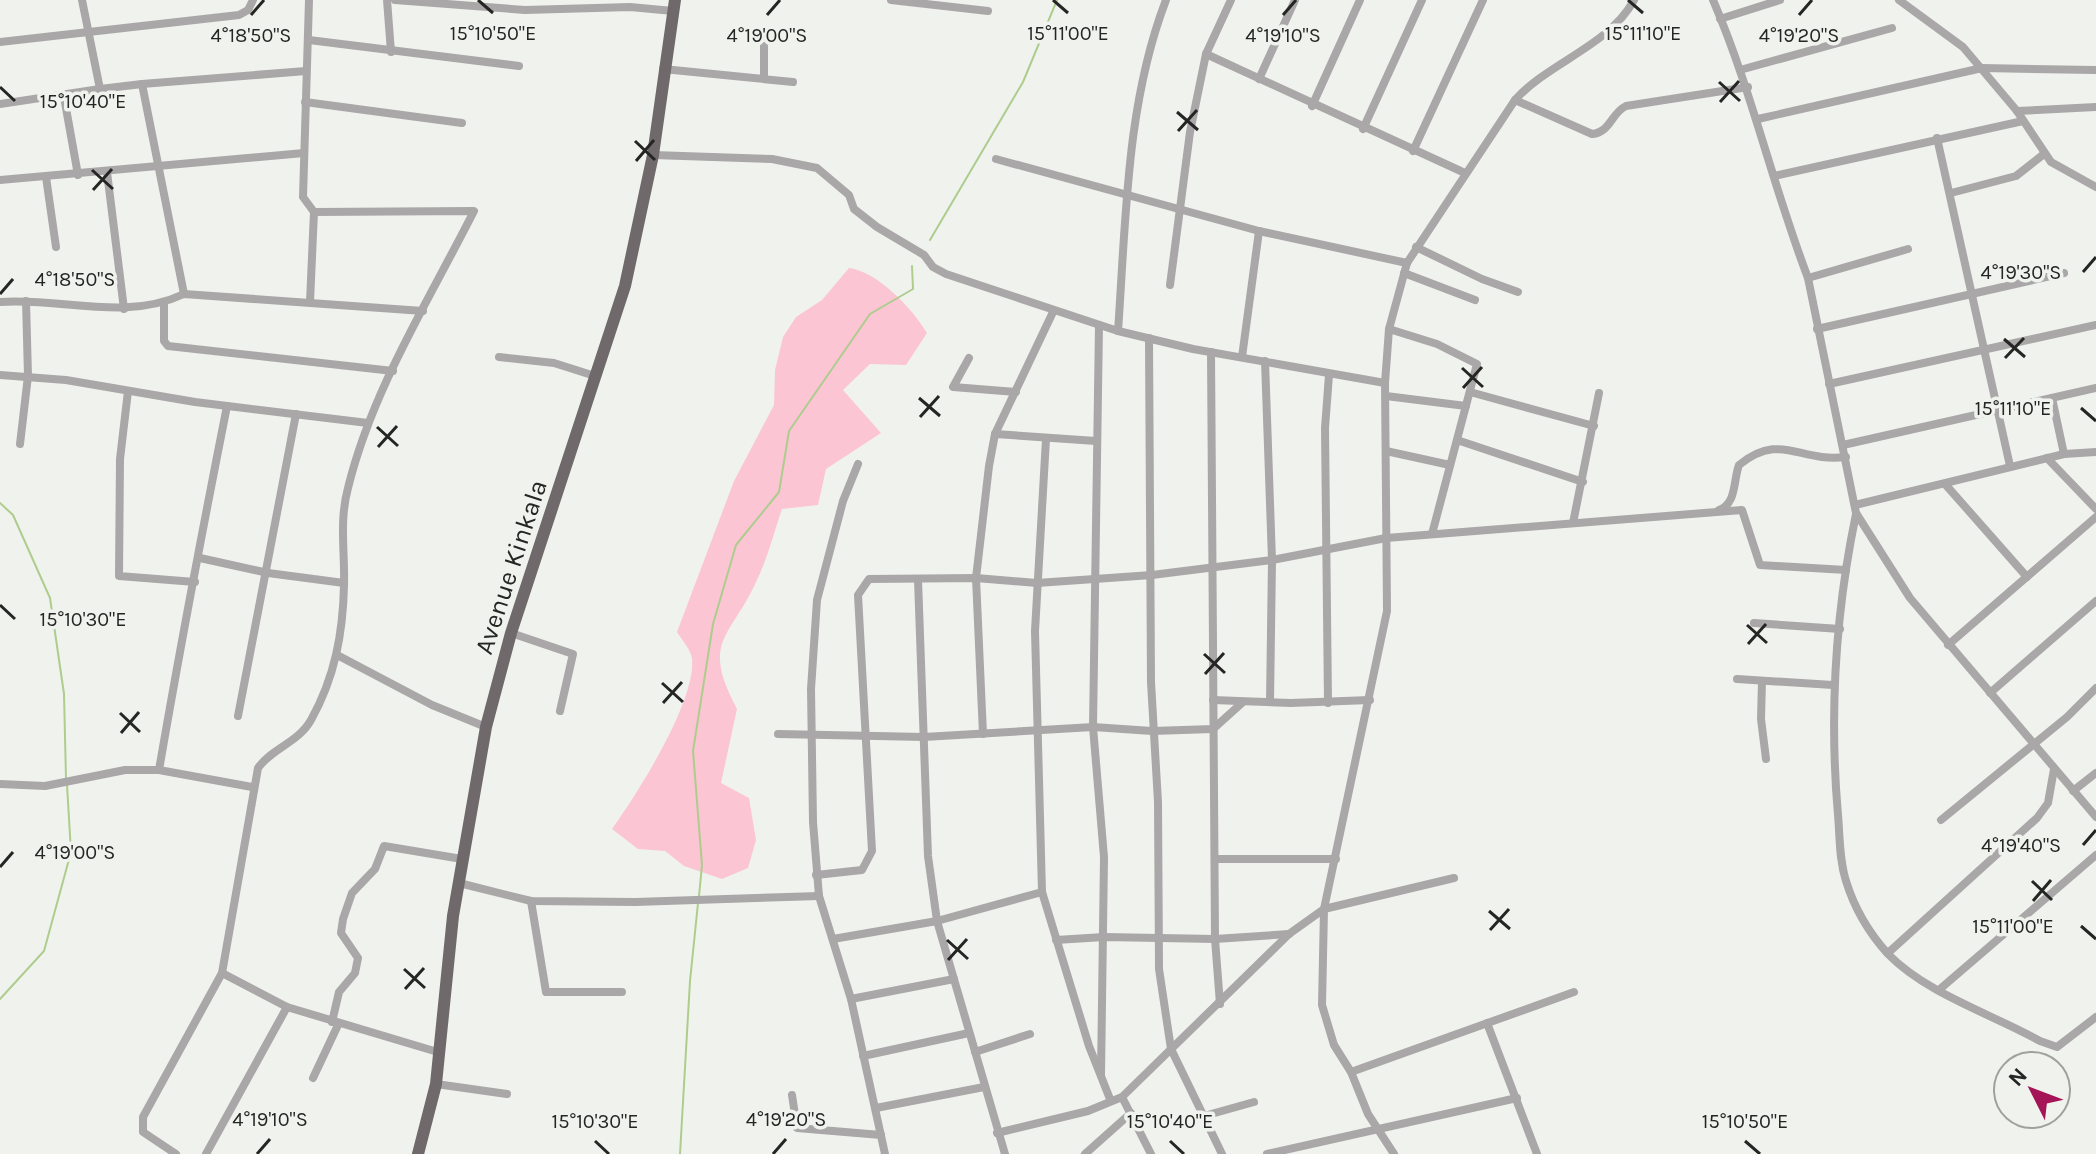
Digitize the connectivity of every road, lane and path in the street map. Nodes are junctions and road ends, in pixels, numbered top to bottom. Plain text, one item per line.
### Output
1 (82, 0) edge
2 (253, 0) edge
3 (309, 0) edge
4 (387, 0) edge
5 (395, 0) edge
6 (891, 0) edge
7 (1166, 0) edge
8 (1231, 0) edge
9 (1295, 0) edge
10 (1360, 0) edge
11 (1422, 0) edge
12 (1483, 0) edge
13 (1634, 0) edge
14 (1713, 0) edge
15 (1780, 0) edge
16 (1899, 0) edge
17 (674, 6) edge
18 (988, 11) dead end
19 (1720, 19) junction
20 (1892, 28) dead end
21 (88, 31) junction
22 (309, 40) junction
23 (0, 42) edge
24 (764, 46) dead end
25 (391, 52) junction
26 (1206, 54) junction
27 (519, 66) dead end
28 (1982, 68) junction
29 (663, 69) junction
30 (1740, 70) junction
31 (2096, 70) edge
32 (306, 71) junction
33 (764, 78) junction
34 (1259, 79) junction
35 (793, 82) dead end
36 (142, 84) junction
37 (1748, 87) junction
38 (100, 89) junction
39 (64, 97) junction
40 (1515, 100) junction
41 (305, 102) junction
42 (0, 104) edge
43 (1312, 106) junction
44 (2096, 107) edge
45 (2017, 111) junction
46 (1758, 119) junction
47 (2023, 121) junction
48 (462, 123) dead end
49 (1363, 129) junction
50 (1937, 138) junction
51 (1413, 151) junction
52 (304, 153) junction
53 (2044, 154) junction
54 (653, 155) junction
55 (996, 159) dead end
56 (157, 168) junction
57 (107, 172) junction
58 (1465, 173) junction
59 (78, 175) junction
60 (1774, 176) junction
61 (46, 177) junction
62 (0, 180) edge
63 (2096, 187) edge
64 (1951, 193) junction
65 (1128, 196) junction
66 (1182, 208) junction
67 (314, 212) junction
68 (1259, 231) junction
69 (56, 247) dead end
70 (1416, 247) junction
71 (1908, 249) dead end
72 (1407, 263) junction
73 (1404, 273) junction
74 (2064, 273) dead end
75 (1808, 278) junction
76 (1170, 285) dead end
77 (1518, 292) dead end
78 (1973, 292) junction
79 (184, 294) junction
80 (1475, 300) dead end
81 (26, 301) junction
82 (0, 302) edge
83 (310, 302) junction
84 (164, 303) junction
85 (124, 309) junction
86 (423, 311) junction
87 (1053, 312) junction
88 (1099, 325) junction
89 (2096, 325) edge
90 (1389, 329) junction
91 (1817, 329) junction
92 (1118, 331) junction
93 (1149, 338) junction
94 (1985, 349) junction
95 (1211, 352) junction
96 (499, 357) dead end
97 (1242, 357) junction
98 (969, 358) dead end
99 (1265, 361) junction
100 (393, 371) junction
101 (0, 375) edge
102 (1329, 375) junction
103 (28, 376) junction
104 (595, 376) junction
105 (1385, 383) junction
106 (1829, 384) junction
107 (2096, 388) edge
108 (128, 391) junction
109 (1016, 392) junction
110 (1470, 392) junction
111 (1599, 393) dead end
112 (1386, 396) junction
113 (2052, 398) junction
114 (227, 406) junction
115 (1466, 406) junction
116 (1998, 410) junction
117 (296, 414) junction
118 (368, 423) junction
119 (1594, 426) junction
120 (995, 434) junction
121 (1046, 439) junction
122 (1457, 440) junction
123 (1096, 441) junction
124 (20, 444) dead end
125 (1843, 445) junction
126 (1386, 451) junction
127 (2096, 452) edge
128 (2064, 454) junction
129 (1846, 457) junction
130 (2047, 458) junction
131 (858, 464) dead end
132 (1450, 465) junction
133 (2010, 466) junction
134 (1583, 482) junction
135 (1945, 484) junction
136 (1856, 509) junction
137 (2096, 509) edge
138 (1711, 513) junction
139 (2096, 517) edge
140 (1573, 523) junction
141 (1432, 534) junction
142 (1386, 538) junction
143 (1325, 551) junction
144 (200, 558) junction
145 (1272, 560) junction
146 (1211, 567) junction
147 (1846, 570) junction
148 (268, 573) junction
149 (1152, 575) junction
150 (2027, 577) junction
151 (976, 578) junction
152 (1096, 579) junction
153 (918, 580) junction
154 (195, 582) junction
155 (344, 583) junction
156 (1037, 583) junction
157 (2096, 601) edge
158 (1754, 623) dead end
159 (1840, 629) junction
160 (511, 633) junction
161 (1948, 645) junction
162 (339, 656) junction
163 (1737, 679) dead end
164 (1762, 681) junction
165 (1833, 685) junction
166 (2096, 688) edge
167 (1990, 693) junction
168 (1213, 700) junction
169 (1370, 700) junction
170 (1243, 702) junction
171 (1270, 702) junction
172 (1328, 703) junction
173 (560, 711) dead end
174 (238, 716) dead end
175 (486, 727) junction
176 (1093, 727) junction
177 (1213, 729) junction
178 (1037, 731) junction
179 (1152, 731) junction
180 (812, 733) junction
181 (778, 734) dead end
182 (983, 734) junction
183 (924, 737) junction
184 (869, 738) junction
185 (2032, 744) junction
186 (1766, 759) dead end
187 (2054, 769) junction
188 (159, 770) junction
189 (2096, 773) edge
190 (0, 784) edge
191 (252, 787) junction
192 (2073, 791) junction
193 (2096, 817) edge
194 (1941, 820) dead end
195 (2096, 855) edge
196 (462, 859) junction
197 (1217, 859) junction
198 (1336, 859) junction
199 (816, 875) junction
200 (1454, 878) dead end
201 (459, 883) junction
202 (1042, 892) junction
203 (819, 896) junction
204 (531, 901) junction
205 (1324, 909) junction
206 (937, 921) junction
207 (1289, 934) junction
208 (1158, 936) junction
209 (1104, 937) junction
210 (833, 939) junction
211 (1215, 939) junction
212 (1056, 940) junction
213 (1888, 953) junction
214 (222, 973) junction
215 (954, 979) junction
216 (1940, 989) junction
217 (622, 992) dead end
218 (1574, 992) dead end
219 (851, 999) junction
220 (1220, 1004) junction
221 (287, 1007) junction
222 (2096, 1017) edge
223 (1487, 1023) junction
224 (335, 1024) junction
225 (969, 1033) junction
226 (1030, 1034) dead end
227 (1171, 1049) junction
228 (975, 1052) junction
229 (441, 1053) junction
230 (863, 1056) junction
231 (1351, 1072) junction
232 (1101, 1075) junction
233 (313, 1078) dead end
234 (436, 1084) junction
235 (984, 1087) junction
236 (507, 1094) dead end
237 (792, 1095) dead end
238 (1122, 1097) junction
239 (1517, 1098) junction
240 (1110, 1099) junction
241 (1254, 1102) dead end
242 (876, 1108) junction
243 (1131, 1113) junction
244 (1204, 1116) junction
245 (1378, 1129) junction
246 (997, 1133) junction
247 (881, 1135) junction
248 (176, 1154) edge
249 (206, 1154) edge
250 (418, 1154) edge
251 (885, 1154) edge
252 (1005, 1154) edge
253 (1085, 1154) edge
254 (1151, 1154) edge
255 (1222, 1154) edge
256 (1267, 1154) edge
257 (1394, 1154) edge
258 (1537, 1154) edge

1 - 21 street
2 - 21 street
3 - 22 street
4 - 25 street
5 - 17 street
6 - 18 street
7 - 65 street
8 - 26 street
9 - 34 street
10 - 43 street
11 - 49 street
12 - 51 street
13 - 40 street
14 - 19 street
15 - 19 street
16 - 28 street
17 - 29 main road, Avenue Kinkala
19 - 30 street
20 - 30 street
21 - 23 street
21 - 38 street
22 - 25 street
22 - 32 street
24 - 33 street
25 - 27 street
26 - 34 street
26 - 66 street
28 - 31 street
28 - 45 street
28 - 46 street
29 - 33 street
29 - 54 main road, Avenue Kinkala
30 - 37 street
32 - 36 street
32 - 41 street
33 - 35 street
34 - 43 street
36 - 38 street
36 - 56 street
37 - 40 street
37 - 46 street
38 - 39 street
39 - 42 street
39 - 59 street
40 - 58 street
41 - 48 street
41 - 52 street
43 - 49 street
44 - 45 street
45 - 47 street
46 - 60 street
47 - 50 street
47 - 53 street
49 - 51 street
50 - 60 street
50 - 64 street
51 - 58 street
52 - 56 street
52 - 67 street
53 - 63 street
53 - 64 street
54 - 87 street
54 - 104 main road, Avenue Kinkala
55 - 65 street
56 - 57 street
56 - 79 street
57 - 59 street
57 - 85 street
58 - 70 street
59 - 61 street
60 - 75 street
61 - 62 street
61 - 69 street
64 - 78 street
65 - 66 street
65 - 92 street
66 - 68 street
66 - 76 street
67 - 83 street
67 - 86 street
68 - 72 street
68 - 97 street
70 - 72 street
70 - 77 street
71 - 75 street
72 - 73 street
73 - 80 street
73 - 90 street
74 - 78 street
75 - 91 street
78 - 91 street
78 - 94 street
79 - 83 street
79 - 84 street
81 - 82 street
81 - 85 street
81 - 103 street
83 - 86 street
84 - 85 street
84 - 100 street
86 - 100 street
87 - 88 street
87 - 109 street
88 - 92 street
88 - 123 street
89 - 94 street
90 - 105 street
90 - 110 street
91 - 106 street
92 - 93 street
93 - 95 street
93 - 149 street
94 - 106 street
94 - 116 street
95 - 97 street
95 - 146 street
96 - 104 street
97 - 99 street
98 - 109 street
99 - 102 street
99 - 145 street
100 - 118 street
101 - 103 street
102 - 105 street
102 - 143 street
103 - 108 street
103 - 124 street
104 - 160 main road, Avenue Kinkala
105 - 112 street
106 - 125 street
107 - 113 street
108 - 114 street
108 - 154 street
109 - 120 street
110 - 115 street
110 - 119 street
111 - 119 street
112 - 115 street
112 - 126 street
113 - 116 street
113 - 128 street
114 - 117 street
114 - 144 street
115 - 122 street
116 - 125 street
116 - 133 street
117 - 118 street
117 - 148 street
118 - 155 street
119 - 134 street
120 - 121 street
120 - 151 street
121 - 123 street
121 - 156 street
122 - 132 street
122 - 134 street
123 - 152 street
125 - 129 street
126 - 132 street
126 - 142 street
127 - 128 street
128 - 130 street
129 - 136 street
129 - 138 street
130 - 133 street
130 - 137 street
131 - 180 street
132 - 141 street
133 - 135 street
134 - 140 street
135 - 136 street
135 - 150 street
136 - 147 street
136 - 161 street
138 - 140 street
138 - 147 street
139 - 150 street
140 - 141 street
141 - 142 street
142 - 143 street
142 - 169 street
143 - 145 street
143 - 172 street
144 - 148 street
144 - 154 street
145 - 146 street
145 - 171 street
146 - 149 street
146 - 168 street
147 - 159 street
148 - 155 street
148 - 174 street
149 - 152 street
149 - 179 street
150 - 161 street
151 - 153 street
151 - 156 street
151 - 182 street
152 - 156 street
152 - 176 street
153 - 183 street
153 - 184 street
154 - 188 street
155 - 162 street
156 - 178 street
157 - 167 street
158 - 159 street
159 - 165 street
160 - 173 street
160 - 175 main road, Avenue Kinkala
161 - 167 street
162 - 175 street
162 - 191 street
163 - 164 street
164 - 165 street
164 - 186 street
165 - 213 street
166 - 185 street
167 - 185 street
168 - 170 street
168 - 177 street
169 - 172 street
169 - 198 street
170 - 171 street
170 - 177 street
171 - 172 street
175 - 196 main road, Avenue Kinkala
176 - 178 street
176 - 179 street
176 - 209 street
177 - 179 street
177 - 197 street
178 - 182 street
178 - 202 street
179 - 208 street
180 - 181 street
180 - 184 street
180 - 199 street
182 - 183 street
183 - 184 street
183 - 206 street
184 - 199 street
185 - 187 street
185 - 194 street
187 - 192 street
187 - 213 street
188 - 190 street
188 - 191 street
189 - 192 street
191 - 214 street
192 - 193 street
195 - 216 street
196 - 201 main road, Avenue Kinkala
196 - 224 street
197 - 198 street
197 - 211 street
198 - 205 street
199 - 203 street
200 - 205 street
201 - 204 street
201 - 229 main road, Avenue Kinkala
202 - 206 street
202 - 212 street
203 - 204 street
203 - 210 street
204 - 217 street
205 - 207 street
205 - 231 street
206 - 210 street
206 - 215 street
207 - 211 street
207 - 220 street
208 - 209 street
208 - 211 street
208 - 227 street
209 - 212 street
209 - 232 street
210 - 219 street
211 - 220 street
212 - 232 street
213 - 216 street
214 - 221 street
214 - 248 street
215 - 219 street
215 - 225 street
216 - 222 street
218 - 223 street
219 - 230 street
220 - 227 street
221 - 224 street
221 - 249 street
223 - 231 street
223 - 239 street
224 - 229 street
224 - 233 street
225 - 228 street
225 - 230 street
226 - 228 street
227 - 238 street
227 - 244 street
228 - 235 street
229 - 234 main road, Avenue Kinkala
230 - 242 street
231 - 245 street
232 - 240 street
234 - 236 street
234 - 250 main road, Avenue Kinkala
235 - 242 street
235 - 246 street
237 - 247 street
238 - 240 street
238 - 243 street
239 - 245 street
239 - 258 street
240 - 246 street
241 - 244 street
242 - 247 street
243 - 253 street
243 - 254 street
244 - 255 street
245 - 256 street
245 - 257 street
246 - 252 street
247 - 251 street

